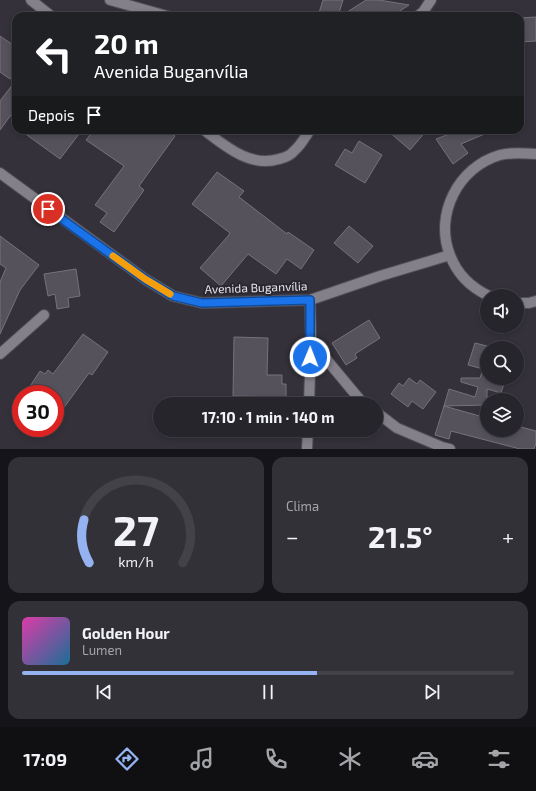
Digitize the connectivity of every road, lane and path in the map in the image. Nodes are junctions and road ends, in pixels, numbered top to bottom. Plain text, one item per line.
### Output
1 (31, 0) edge
2 (110, 0) edge
3 (431, 0) edge
4 (46, 12) edge
5 (153, 12) edge
6 (423, 12) edge
7 (209, 134) edge
8 (307, 134) edge
9 (536, 153) edge
10 (0, 173) edge
11 (450, 255) junction
12 (480, 291) edge
13 (310, 300) junction
14 (536, 301) edge
15 (524, 303) edge
16 (44, 315) dead end
17 (311, 341) junction
18 (0, 354) edge
19 (309, 397) edge
20 (359, 397) edge
21 (383, 417) edge
22 (308, 437) edge
23 (307, 449) edge
24 (450, 449) edge

1 - 4 street
2 - 5 street
3 - 6 street
7 - 8 street
9 - 11 street
10 - 13 street, Avenida Buganvília
11 - 12 street
11 - 13 street, Avenida Buganvília
13 - 17 street
14 - 15 street
16 - 18 street
17 - 19 street
17 - 20 street
21 - 24 street
22 - 23 street

